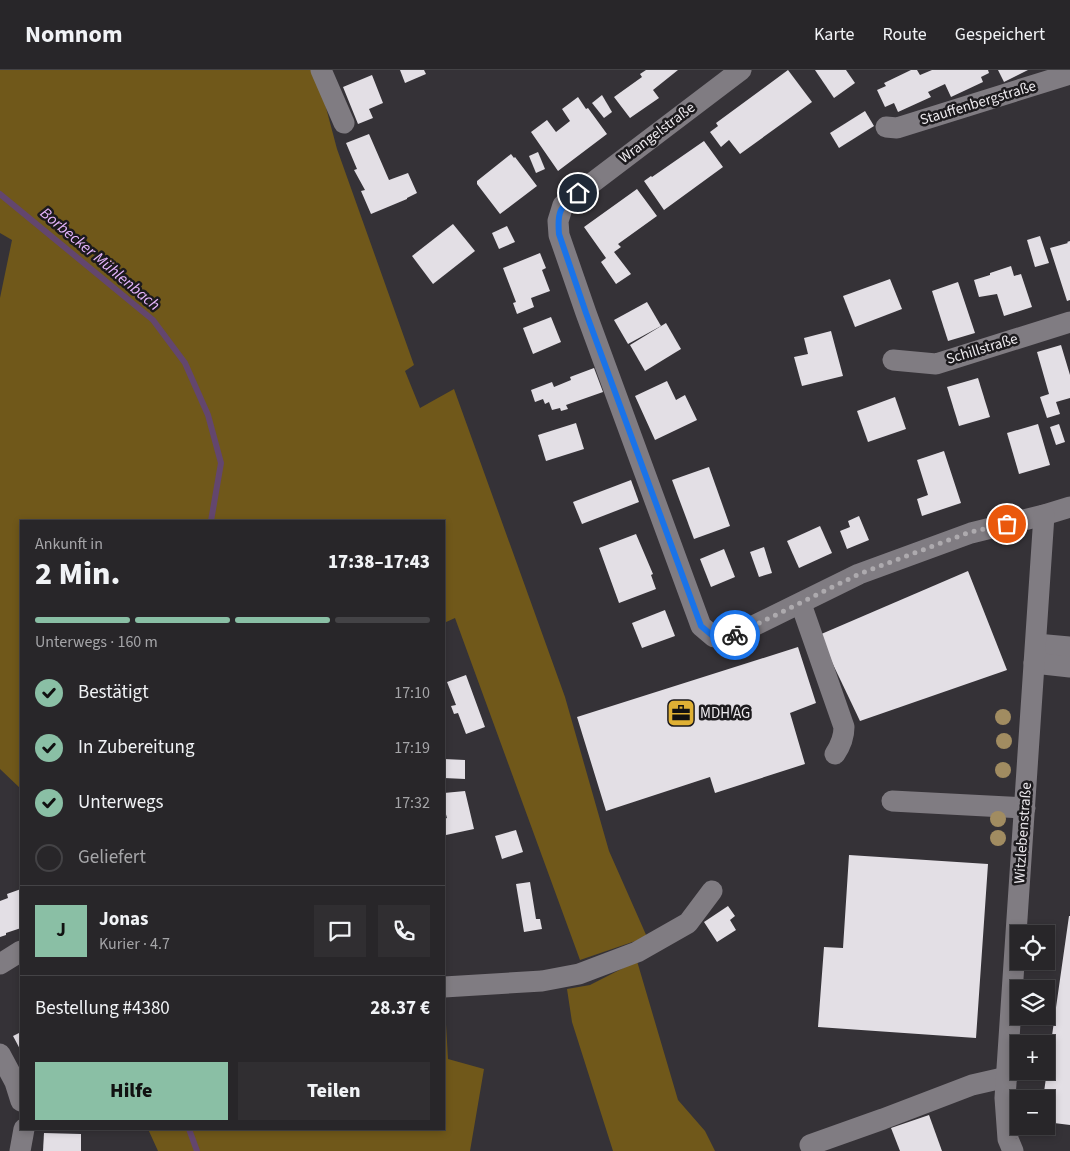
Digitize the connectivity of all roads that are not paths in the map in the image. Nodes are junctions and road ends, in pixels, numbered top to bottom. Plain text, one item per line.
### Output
1 (321, 70) edge
2 (741, 70) edge
3 (1070, 74) edge
4 (344, 123) dead end
5 (886, 126) dead end
6 (1070, 322) edge
7 (893, 360) dead end
8 (1070, 507) edge
9 (1044, 515) junction
10 (801, 604) junction
11 (1070, 647) edge
12 (1035, 653) junction
13 (1070, 668) edge
14 (835, 754) dead end
15 (892, 801) dead end
16 (1025, 808) junction
17 (712, 891) dead end
18 (20, 952) edge
19 (0, 964) edge
20 (445, 987) edge
21 (0, 1054) edge
22 (1007, 1077) junction
23 (20, 1098) edge
24 (24, 1130) edge
25 (810, 1144) dead end
26 (20, 1151) edge
27 (1012, 1151) edge

1 - 4 street
2 - 10 street, Wrangelstraße
3 - 5 street, Stauffenbergstraße
6 - 7 street, Schillstraße
8 - 9 street
9 - 10 street
9 - 12 street, Witzlebenstraße
10 - 14 street
11 - 12 street
12 - 13 street
12 - 16 street, Witzlebenstraße
15 - 16 street
16 - 22 street, Witzlebenstraße
17 - 20 street
18 - 19 street
21 - 23 street
22 - 25 street
22 - 27 street, Witzlebenstraße
24 - 26 street

